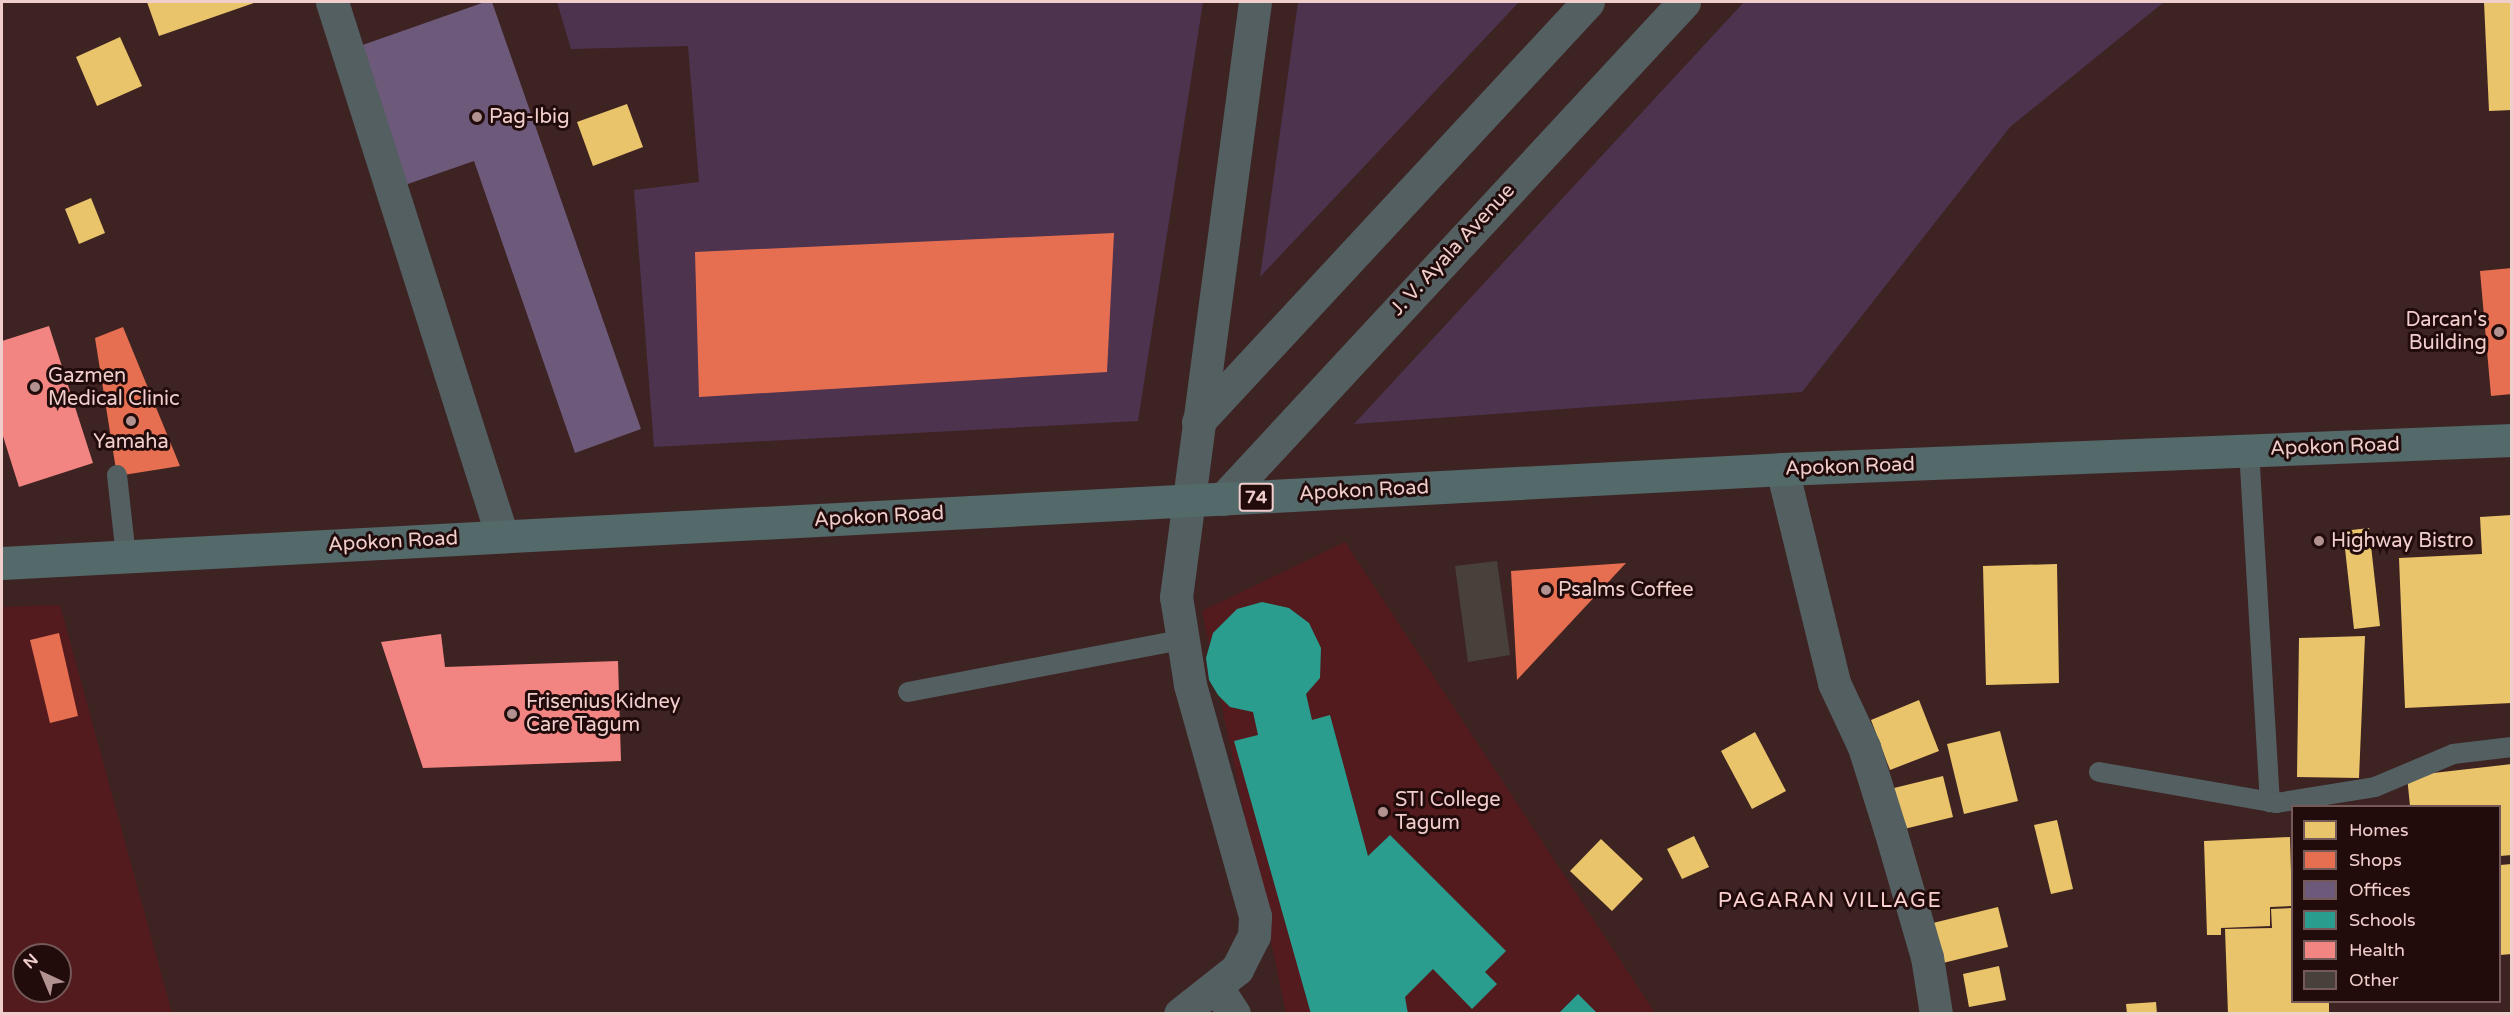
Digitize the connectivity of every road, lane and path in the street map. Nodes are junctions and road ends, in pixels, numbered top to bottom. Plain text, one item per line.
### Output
1 (332, 2) edge
2 (1255, 2) edge
3 (1588, 2) edge
4 (1684, 2) edge
5 (1198, 422) junction
6 (2511, 440) edge
7 (2249, 450) junction
8 (1782, 469) junction
9 (117, 475) dead end
10 (1222, 499) junction
11 (1187, 500) junction
12 (502, 536) junction
13 (126, 556) junction
14 (2, 563) edge
15 (1180, 640) junction
16 (908, 692) dead end
17 (2511, 747) edge
18 (2099, 772) dead end
19 (2270, 802) junction
20 (1216, 987) junction
21 (1180, 1014) edge
22 (1234, 1014) edge
23 (1936, 1014) edge

1 - 12 street
2 - 5 street
3 - 5 street
4 - 10 street, J. V. Ayala Avenue
5 - 11 street
6 - 7 highway, Apokon Road / 74
7 - 8 highway, Apokon Road / 74
7 - 19 lane
8 - 10 highway, Apokon Road / 74
8 - 23 street
9 - 13 lane
10 - 11 highway, Apokon Road / 74
11 - 12 highway, Apokon Road / 74
11 - 15 street
12 - 13 highway, Apokon Road / 74
13 - 14 highway, Apokon Road / 74
15 - 16 lane
15 - 20 street
17 - 19 lane
18 - 19 lane
20 - 21 street
20 - 22 street

